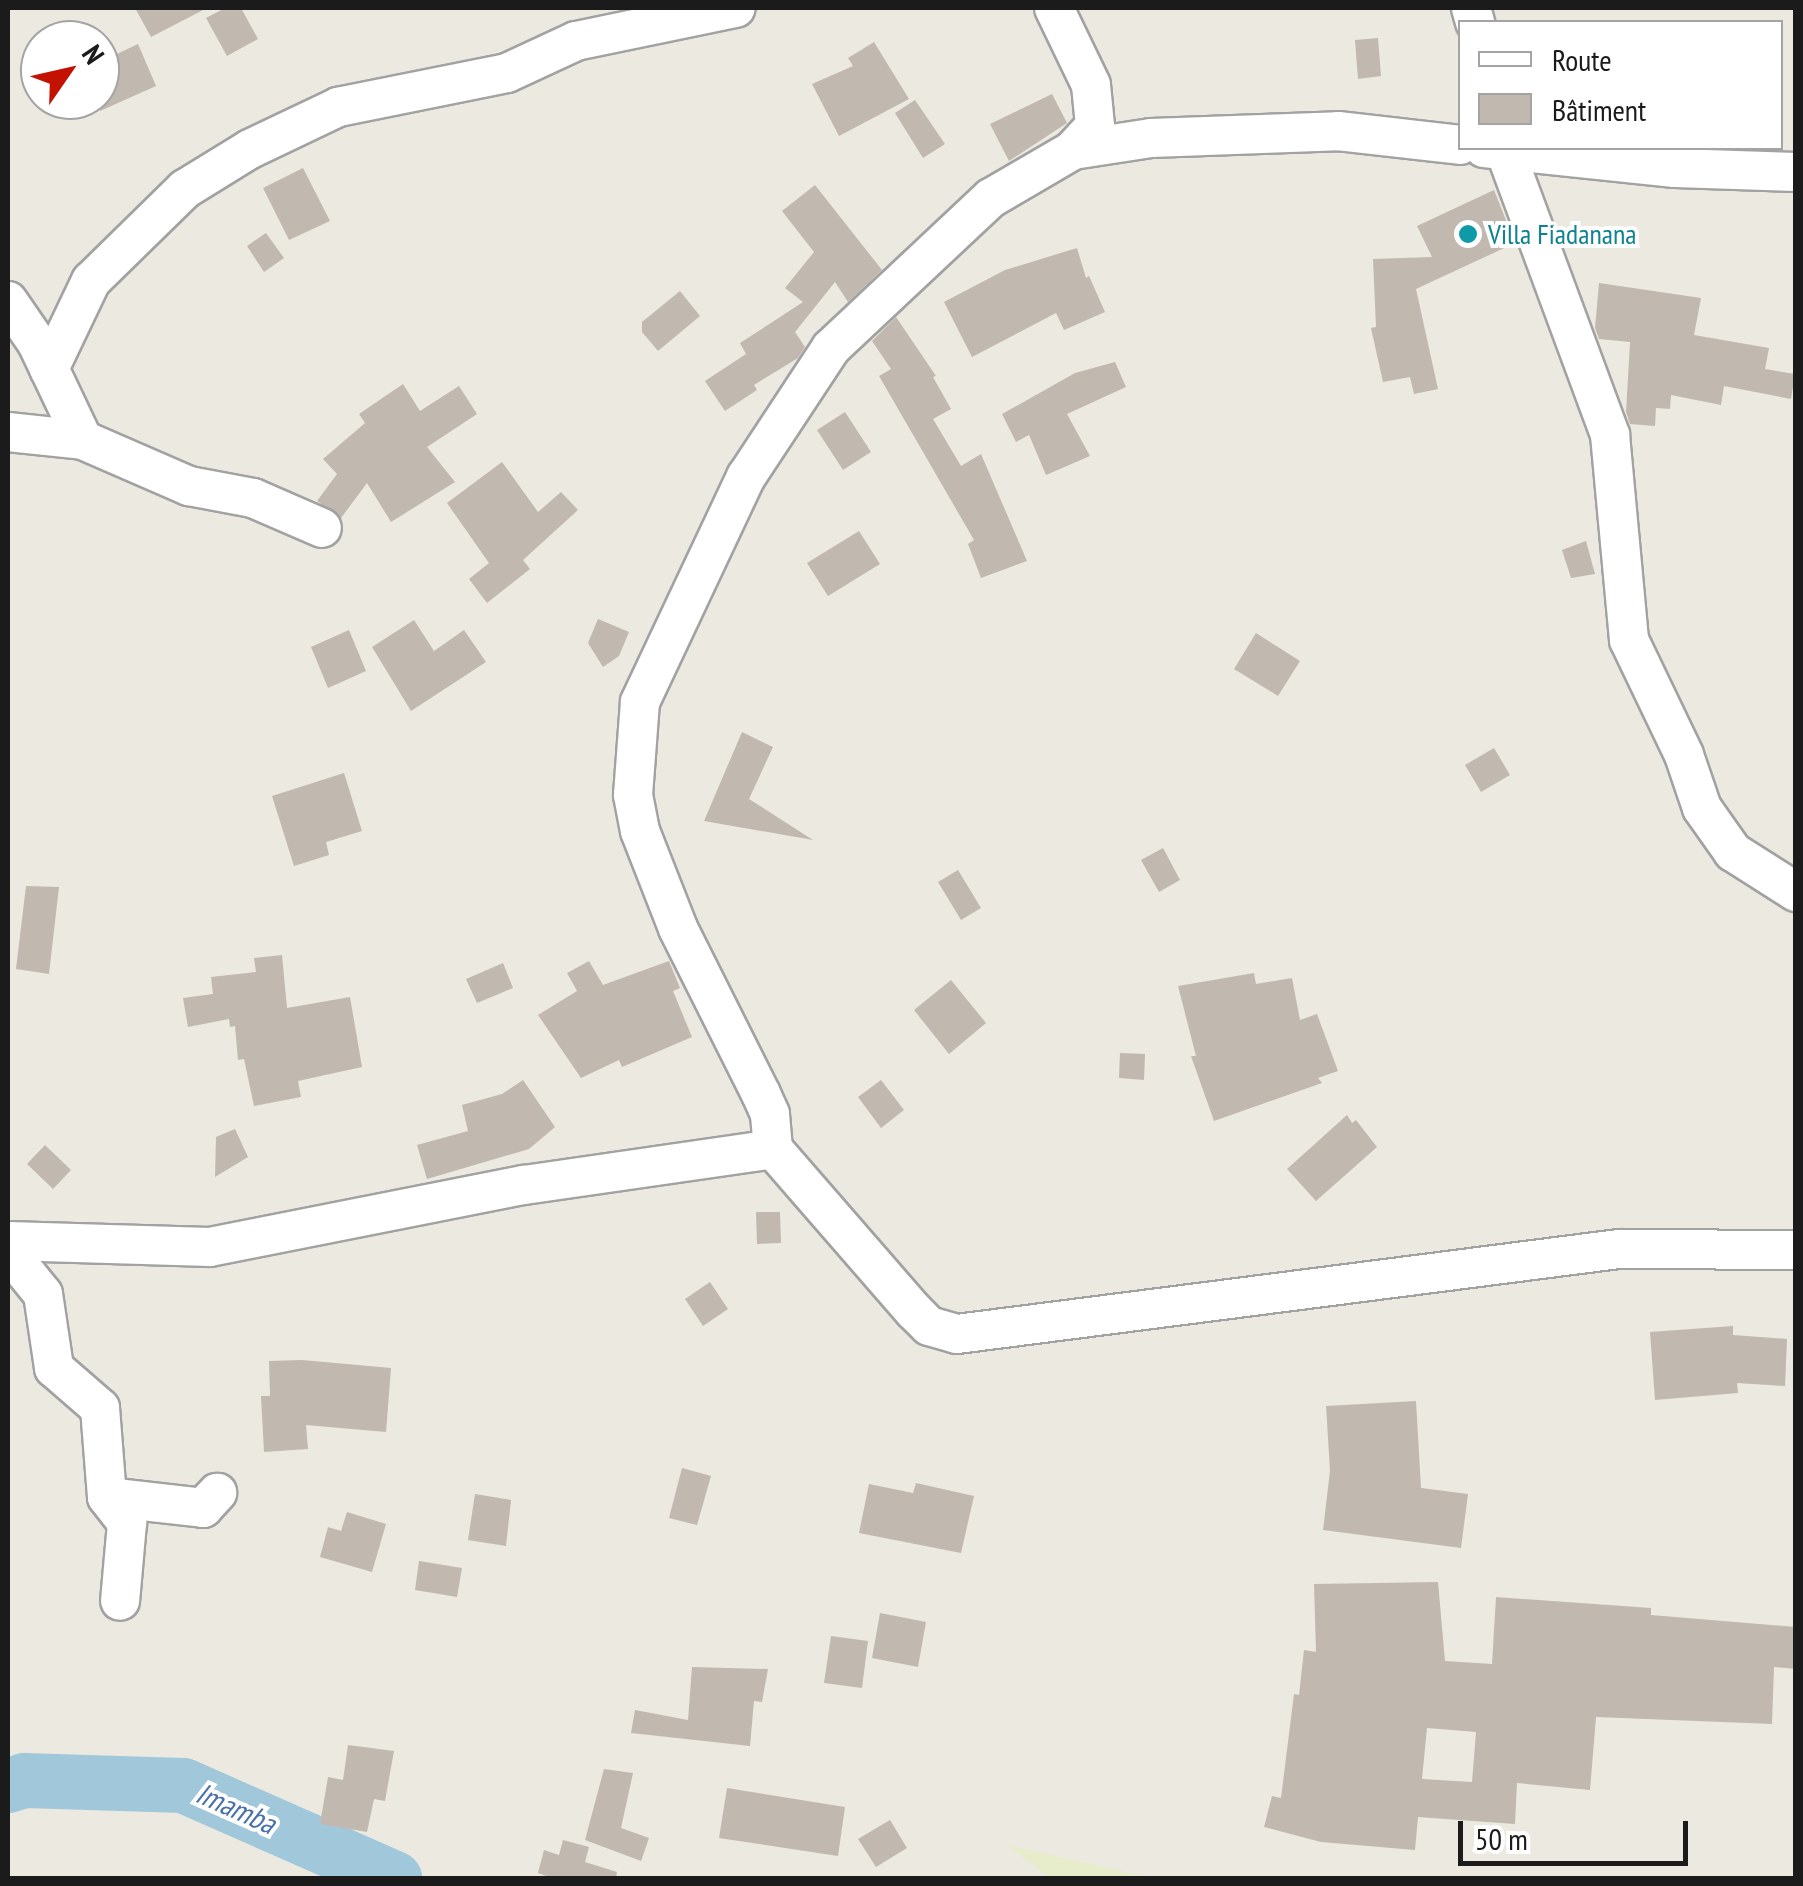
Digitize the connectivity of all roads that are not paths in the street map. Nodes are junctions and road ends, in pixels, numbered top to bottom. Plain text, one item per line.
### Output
1 (736, 8) edge
2 (1054, 8) edge
3 (1458, 145) edge
4 (1073, 150) junction
5 (1499, 150) edge
6 (1516, 150) edge
7 (1796, 172) edge
8 (8, 301) edge
9 (49, 369) junction
10 (8, 432) edge
11 (83, 440) junction
12 (322, 528) dead end
13 (1796, 892) edge
14 (773, 1149) junction
15 (8, 1241) edge
16 (8, 1250) edge
17 (1796, 1250) edge
18 (217, 1492) dead end
19 (108, 1497) junction
20 (120, 1601) dead end

1 - 9 street
2 - 4 street
3 - 4 street
4 - 14 street
5 - 13 street
6 - 7 street
8 - 9 street
9 - 11 street
10 - 11 street
11 - 12 street
14 - 15 street
14 - 17 street
16 - 19 street
18 - 19 street
19 - 20 street

